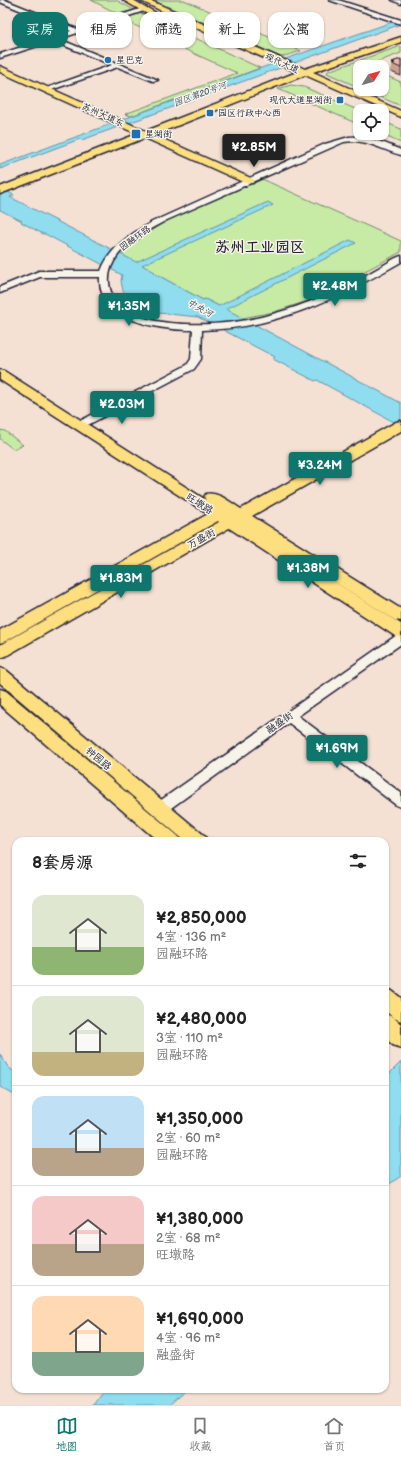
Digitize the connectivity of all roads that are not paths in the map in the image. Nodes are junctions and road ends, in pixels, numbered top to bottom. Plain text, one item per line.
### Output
1 (0, 0) edge
2 (126, 0) edge
3 (143, 0) edge
4 (332, 0) edge
5 (395, 0) edge
6 (401, 2) edge
7 (145, 9) junction
8 (132, 13) edge
9 (398, 21) edge
10 (76, 31) joint
11 (401, 32) edge
12 (68, 33) edge
13 (401, 39) edge
14 (68, 44) edge
15 (24, 48) edge
16 (0, 56) edge
17 (118, 65) junction
18 (0, 69) edge
19 (289, 69) junction
20 (0, 75) edge
21 (155, 80) dead end
22 (46, 90) junction
23 (359, 104) edge
24 (401, 114) edge
25 (389, 118) edge
26 (401, 123) edge
27 (126, 129) junction
28 (401, 153) edge
29 (245, 183) junction
30 (2, 187) edge
31 (401, 259) edge
32 (106, 271) junction
33 (0, 290) edge
34 (201, 327) junction
35 (0, 363) edge
36 (0, 374) edge
37 (397, 421) edge
38 (85, 423) junction
39 (230, 515) junction
40 (401, 616) edge
41 (401, 632) edge
42 (0, 637) edge
43 (401, 638) edge
44 (0, 652) edge
45 (0, 674) edge
46 (0, 695) edge
47 (289, 716) junction
48 (401, 801) edge
49 (159, 808) junction
50 (166, 837) edge
51 (193, 837) edge
52 (389, 1001) edge
53 (401, 1011) edge
54 (389, 1028) edge
55 (401, 1038) edge

1 - 10 street
2 - 7 main road, 现代大道
3 - 19 main road, 现代大道
4 - 9 street
5 - 6 street
7 - 8 street
7 - 19 main road, 现代大道
10 - 12 street
11 - 19 main road
13 - 19 main road
14 - 17 street
15 - 16 street
17 - 21 street
17 - 22 street
18 - 22 main road, 苏州大道东
19 - 23 main road, 现代大道
19 - 24 main road, 现代大道
19 - 27 main road
20 - 27 main road, 苏州大道东
22 - 27 main road, 苏州大道东
25 - 26 main road
27 - 29 main road, 苏州大道东
27 - 30 main road
28 - 29 street, 园融环路
29 - 32 street, 园融环路
31 - 34 street
32 - 33 street
32 - 34 street
34 - 38 street
35 - 38 main road, 旺墩路
36 - 38 main road, 旺墩路
37 - 39 main road, 万盛街
38 - 39 main road, 旺墩路
39 - 40 main road, 旺墩路
39 - 41 main road, 旺墩路
39 - 42 main road, 万盛街
39 - 44 main road, 万盛街
43 - 47 street, 融盛街
45 - 49 main road, 钟园路
46 - 50 main road, 钟园路
47 - 48 street
47 - 49 street, 融盛街
49 - 51 main road, 钟园路
52 - 53 main road
54 - 55 main road

